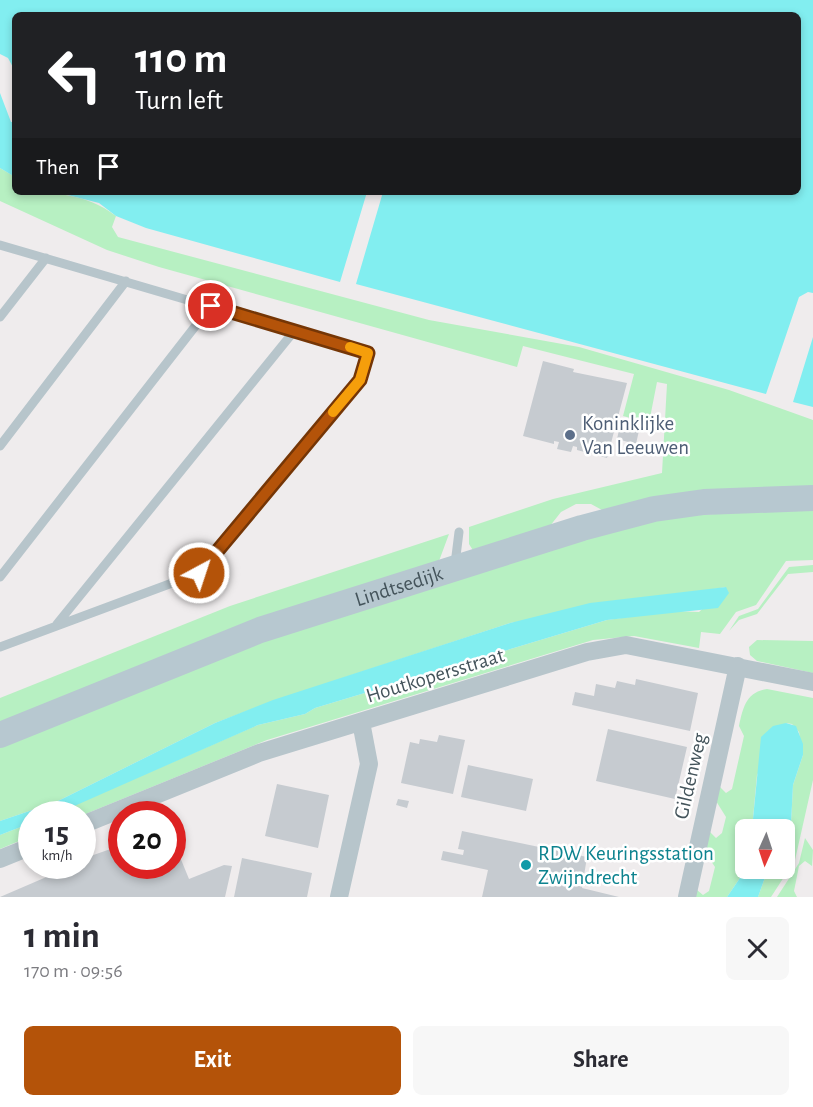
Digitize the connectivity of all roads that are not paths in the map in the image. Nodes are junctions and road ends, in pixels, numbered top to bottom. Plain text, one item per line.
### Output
1 (0, 245) edge
2 (46, 258) junction
3 (126, 281) junction
4 (211, 306) junction
5 (0, 317) edge
6 (295, 330) junction
7 (0, 446) edge
8 (813, 498) edge
9 (459, 532) dead end
10 (459, 567) junction
11 (0, 577) edge
12 (55, 626) junction
13 (0, 647) edge
14 (738, 666) junction
15 (813, 682) edge
16 (361, 722) junction
17 (0, 735) edge
18 (96, 819) edge
19 (18, 852) edge
20 (0, 860) edge
21 (339, 897) edge
22 (687, 897) edge

1 - 2 lane
2 - 3 lane
2 - 5 lane
3 - 4 lane
3 - 7 lane
4 - 6 lane
4 - 11 lane
6 - 12 lane
6 - 12 lane
8 - 10 street, Lindtsedijk
9 - 10 lane
10 - 17 street, Lindtsedijk
12 - 13 lane
14 - 15 street, Houtkopersstraat
14 - 16 street, Houtkopersstraat
14 - 22 street, Gildenweg
16 - 18 street, Houtkopersstraat
16 - 21 street
19 - 20 street

